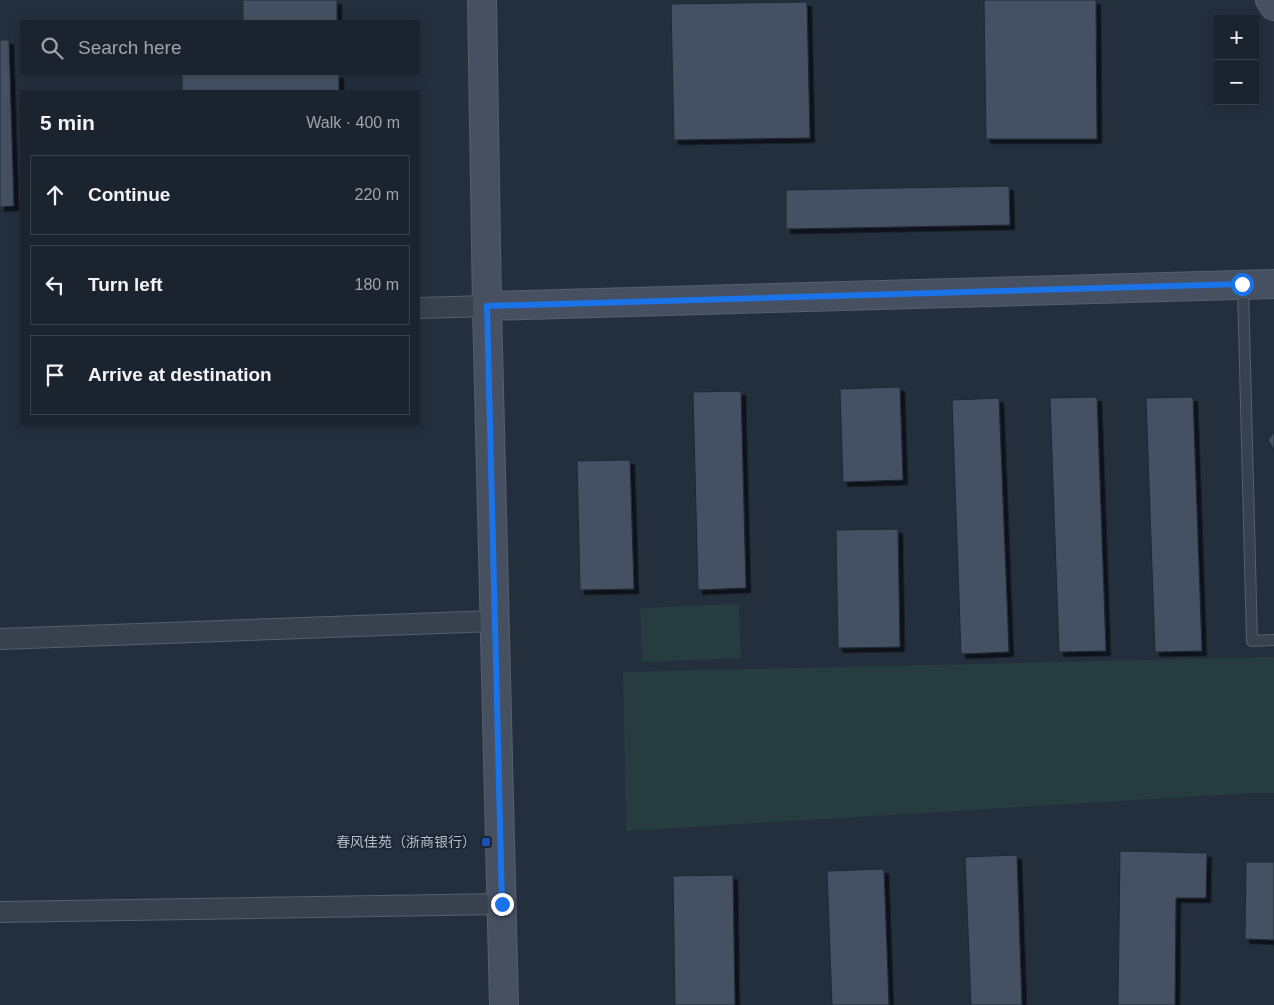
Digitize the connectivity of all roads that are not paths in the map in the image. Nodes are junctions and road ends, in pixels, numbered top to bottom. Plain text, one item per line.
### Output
1 (482, 0) edge
2 (1270, 0) edge
3 (1274, 6) edge
4 (1242, 284) junction
5 (1274, 284) edge
6 (487, 306) junction
7 (420, 308) edge
8 (495, 620) junction
9 (0, 639) edge
10 (1274, 640) edge
11 (502, 904) junction
12 (0, 912) edge
13 (504, 1005) edge

1 - 6 street
2 - 3 street
4 - 5 street
4 - 6 street
4 - 10 lane
6 - 7 street
6 - 8 street
8 - 9 street
8 - 11 street
11 - 12 street
11 - 13 street

